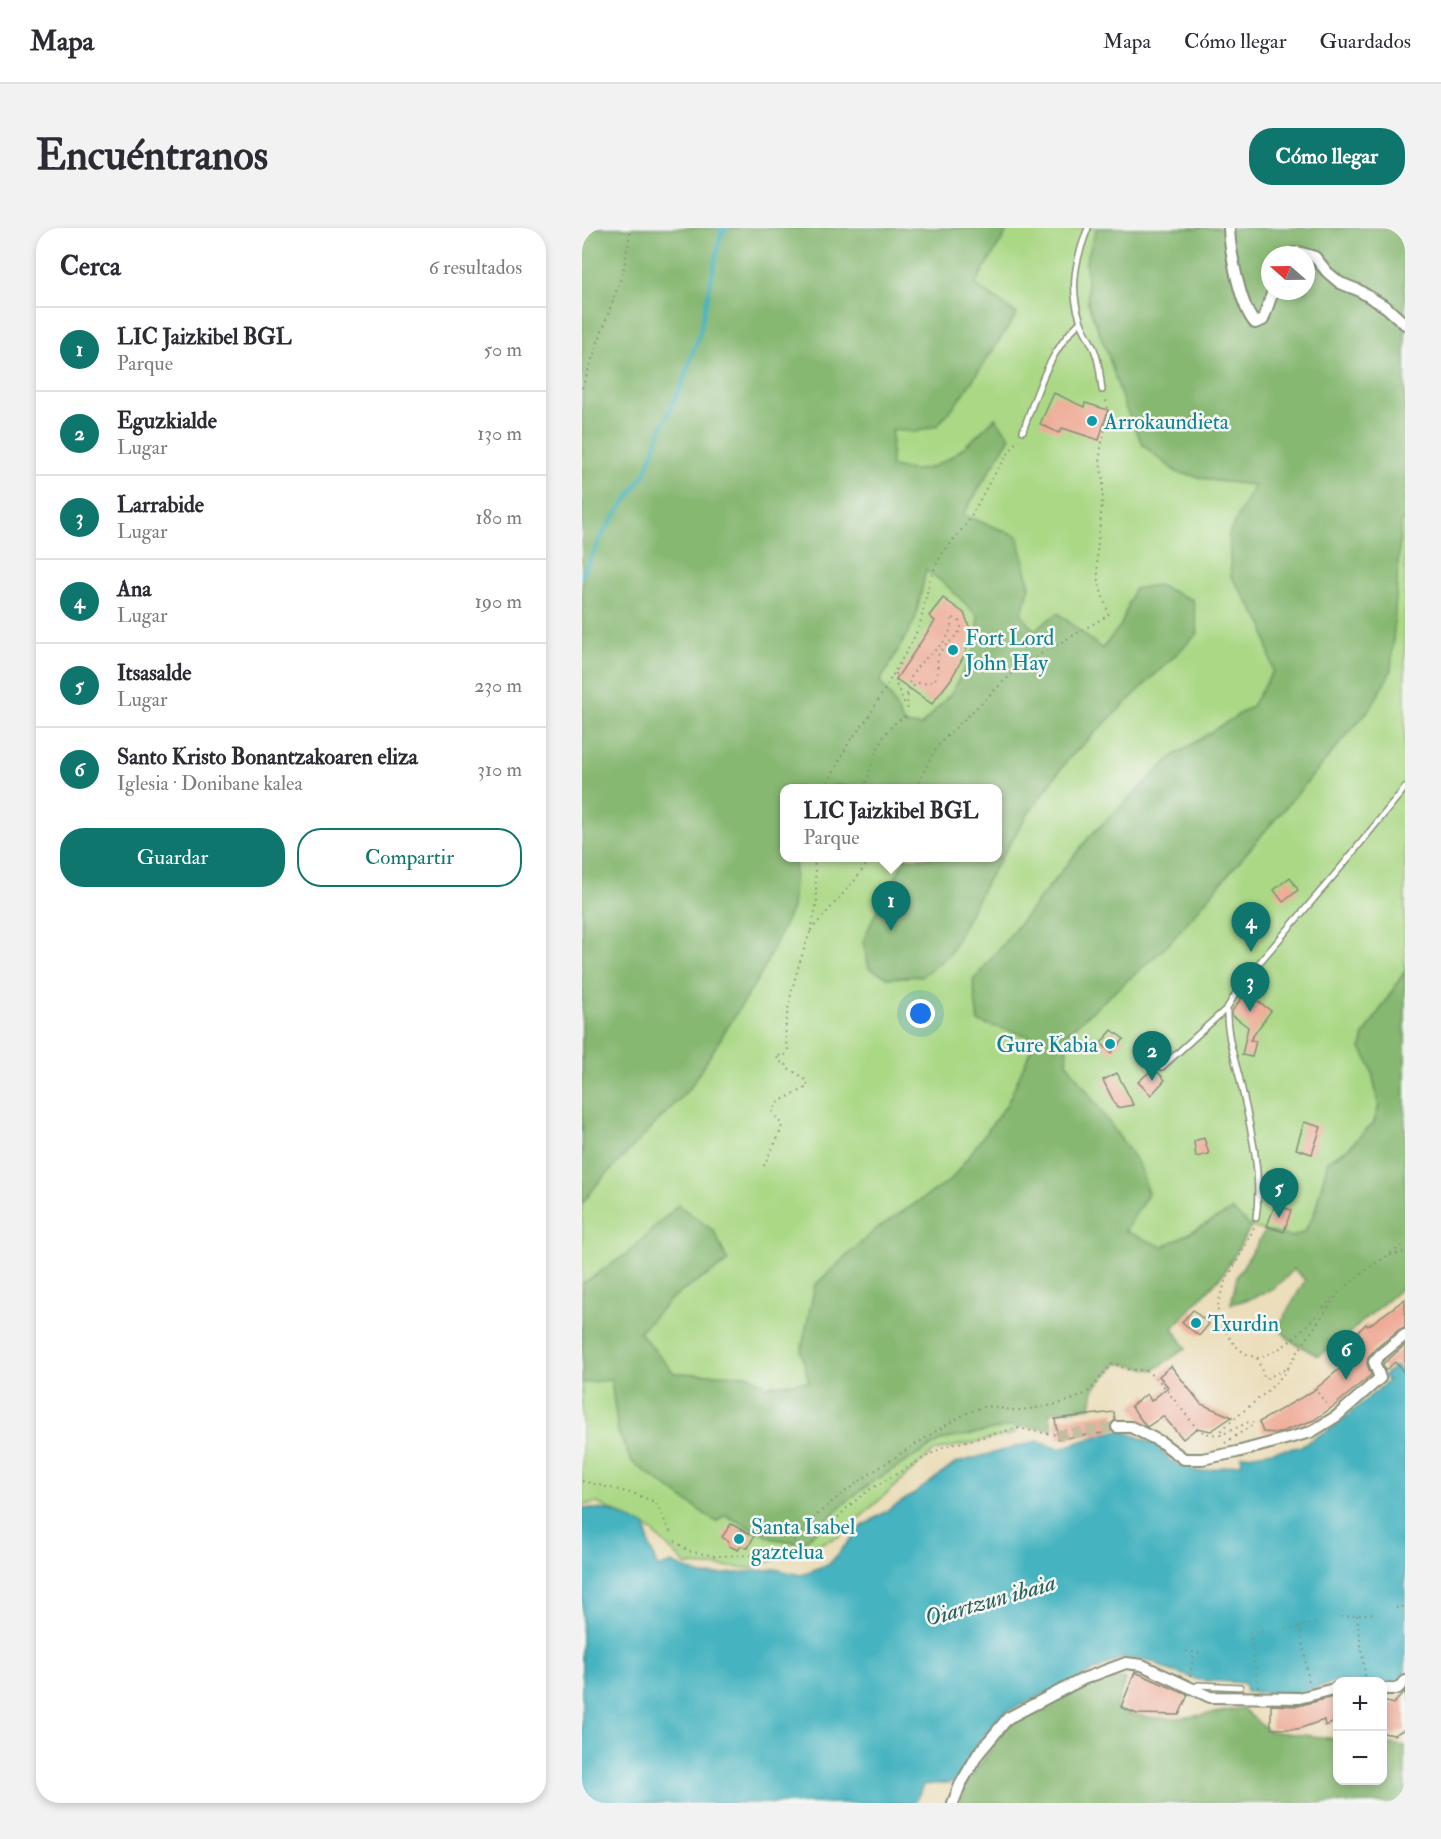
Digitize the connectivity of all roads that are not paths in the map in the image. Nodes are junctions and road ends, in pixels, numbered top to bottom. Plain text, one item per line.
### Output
1 (1088, 228) edge
2 (1229, 228) edge
3 (1315, 257) edge
4 (1270, 300) edge
5 (1080, 322) junction
6 (1405, 324) edge
7 (1102, 390) road end
8 (1023, 431) road end
9 (1405, 788) edge
10 (1227, 1008) junction
11 (1162, 1067) dead end
12 (1256, 1218) road end
13 (1405, 1335) edge
14 (1117, 1427) tunnel mouth
15 (1405, 1681) edge
16 (1240, 1688) dead end
17 (1192, 1689) junction
18 (1333, 1689) edge
19 (1387, 1689) edge
20 (953, 1803) edge

1 - 5 lane
2 - 4 street
3 - 6 street
5 - 7 lane
5 - 8 lane
9 - 10 lane
10 - 11 lane
10 - 12 lane
13 - 14 street
15 - 19 street
16 - 17 lane
17 - 18 street
17 - 20 street

